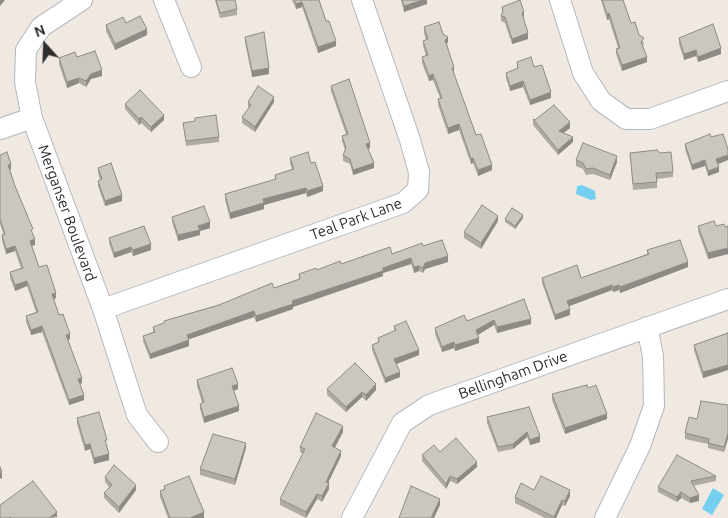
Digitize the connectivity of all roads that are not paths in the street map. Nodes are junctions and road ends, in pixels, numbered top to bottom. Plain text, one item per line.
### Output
1 (82, 0) edge
2 (164, 0) edge
3 (362, 0) edge
4 (560, 0) edge
5 (192, 67) dead end
6 (728, 91) edge
7 (32, 118) junction
8 (0, 129) edge
9 (728, 299) edge
10 (103, 308) junction
11 (647, 327) junction
12 (158, 442) dead end
13 (352, 518) edge
14 (605, 518) edge

1 - 7 street, Merganser Boulevard
2 - 5 street
3 - 10 street, Teal Park Lane
4 - 6 street
7 - 8 street
7 - 10 street, Merganser Boulevard
9 - 11 street, Bellingham Drive
10 - 12 street, Merganser Boulevard
11 - 13 street, Bellingham Drive
11 - 14 street

